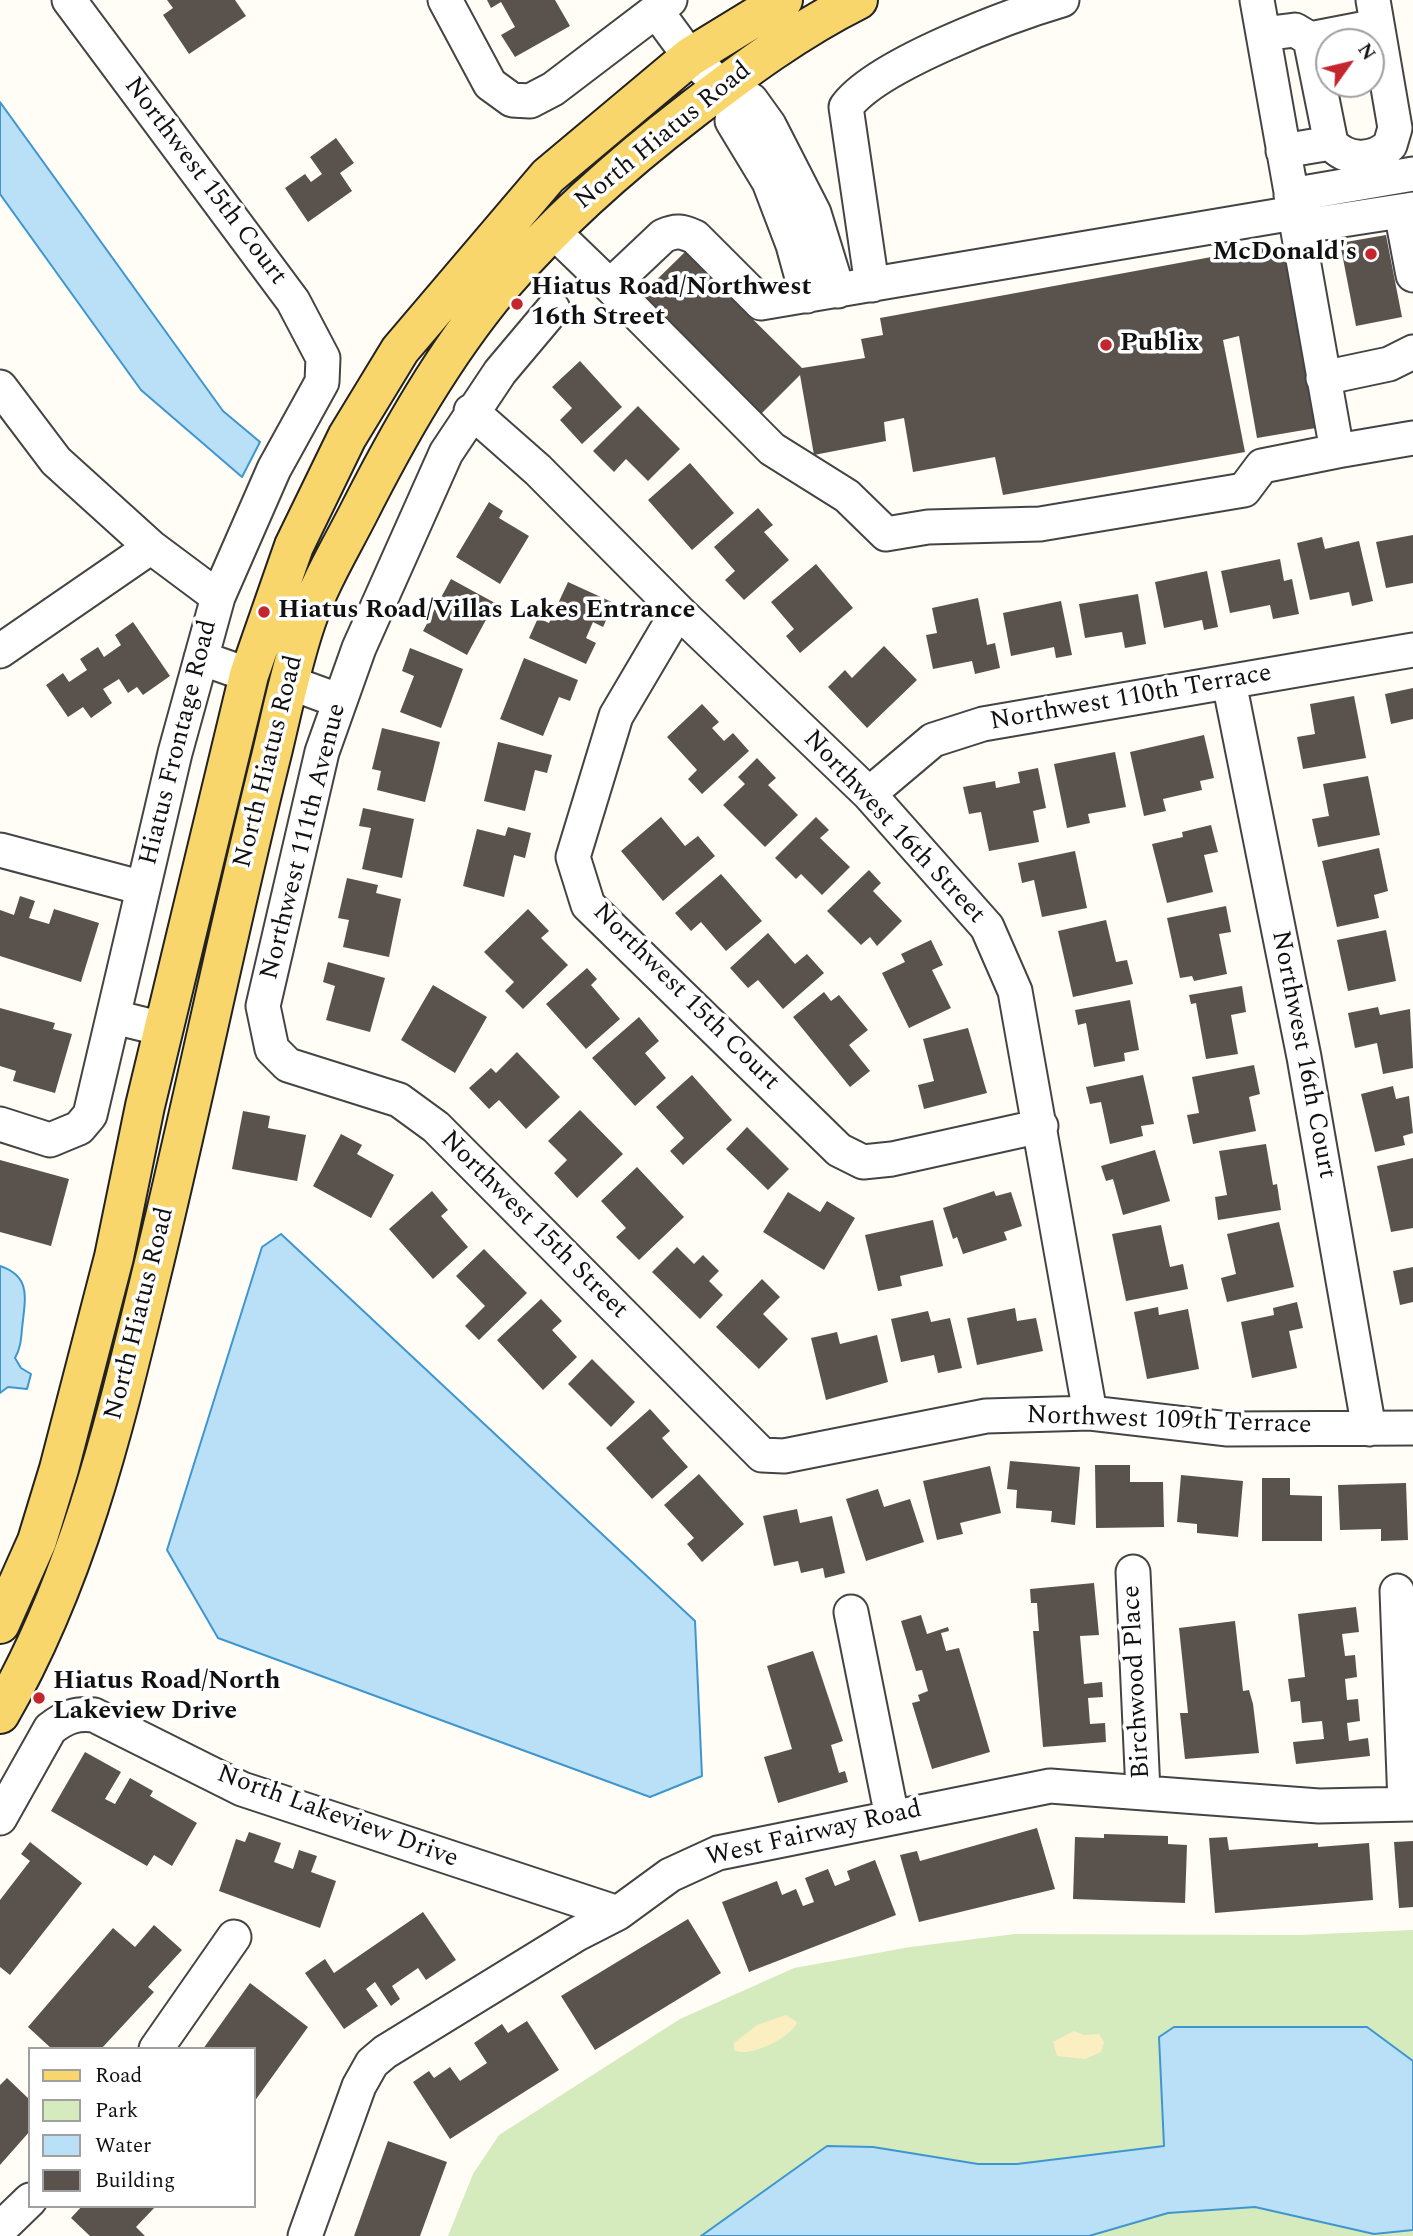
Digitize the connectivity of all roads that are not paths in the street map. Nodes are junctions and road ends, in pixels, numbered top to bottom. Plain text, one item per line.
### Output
1 (69, 0) edge
2 (445, 0) edge
3 (783, 0) edge
4 (858, 0) edge
5 (1062, 0) edge
6 (1256, 0) edge
7 (663, 6) edge
8 (1375, 13) edge
9 (1263, 34) junction
10 (1310, 39) junction
11 (690, 57) junction
12 (721, 86) junction
13 (1331, 143) junction
14 (1283, 150) junction
15 (1413, 174) edge
16 (1407, 210) edge
17 (1294, 212) junction
18 (553, 231) junction
19 (1413, 275) edge
20 (872, 285) junction
21 (610, 286) junction
22 (822, 293) junction
23 (554, 309) dead end
24 (1413, 352) edge
25 (324, 372) joint
26 (1323, 378) junction
27 (0, 387) edge
28 (471, 411) junction
29 (1413, 438) edge
30 (1337, 451) junction
31 (152, 547) junction
32 (218, 597) junction
33 (678, 611) junction
34 (1413, 650) edge
35 (0, 651) edge
36 (201, 658) junction
37 (249, 675) junction
38 (288, 682) junction
39 (1228, 682) junction
40 (340, 701) junction
41 (869, 794) junction
42 (0, 850) edge
43 (143, 888) junction
44 (114, 1017) junction
45 (163, 1029) junction
46 (272, 1048) joint
47 (0, 1124) edge
48 (1041, 1126) junction
49 (1090, 1413) junction
50 (1413, 1428) edge
51 (1369, 1429) junction
52 (762, 1455) joint
53 (1133, 1572) dead end
54 (1397, 1591) dead end
55 (851, 1612) dead end
56 (0, 1624) edge
57 (0, 1714) edge
58 (11, 1769) edge
59 (1143, 1792) junction
60 (1409, 1804) edge
61 (891, 1817) junction
62 (0, 1818) edge
63 (618, 1913) junction
64 (234, 1937) dead end
65 (157, 2047) edge
66 (28, 2202) edge
67 (0, 2229) edge
68 (306, 2236) edge

1 - 25 street, Northwest 15th Court
2 - 7 street
3 - 11 main road, North Hiatus Road
4 - 12 main road, North Hiatus Road
5 - 20 street
6 - 9 street
7 - 11 street
8 - 10 street
8 - 13 street
9 - 10 street
9 - 14 street
10 - 13 street
11 - 12 street
11 - 37 main road, North Hiatus Road
12 - 18 main road, North Hiatus Road
12 - 22 street
13 - 14 street
14 - 17 street
15 - 17 street
16 - 17 street
16 - 19 street
17 - 20 street
17 - 26 street
18 - 21 street
18 - 38 main road, North Hiatus Road
20 - 22 street
21 - 22 street
21 - 30 street
23 - 28 street, Northwest 111th Avenue
24 - 26 street
25 - 32 street, Hiatus Frontage Road
26 - 30 street
27 - 31 street
28 - 33 street, Northwest 16th Street
28 - 40 street, Northwest 111th Avenue
29 - 30 street
31 - 32 street
31 - 35 street
32 - 36 street, Hiatus Frontage Road
33 - 41 street, Northwest 16th Street
33 - 48 street, Northwest 15th Court
34 - 39 street, Northwest 110th Terrace
36 - 37 street
36 - 43 street, Hiatus Frontage Road
37 - 38 main road
37 - 45 main road, North Hiatus Road
38 - 40 street
38 - 57 main road, North Hiatus Road
39 - 41 street, Northwest 110th Terrace
39 - 51 street, Northwest 16th Court
40 - 46 street, Northwest 111th Avenue
41 - 48 street, Northwest 16th Street
42 - 43 street
43 - 44 street, Hiatus Frontage Road
44 - 45 street
44 - 47 street, Hiatus Frontage Road
45 - 56 main road, North Hiatus Road
46 - 52 street, Northwest 15th Street
48 - 49 street, Northwest 16th Street
49 - 51 street, Northwest 109th Terrace
49 - 52 street, Northwest 109th Terrace
50 - 51 street, Northwest 109th Terrace
53 - 59 street, Birchwood Place
54 - 60 street
55 - 61 street
58 - 62 street
58 - 63 street, North Lakeview Drive
59 - 60 street, West Fairway Road
59 - 61 street, West Fairway Road
61 - 63 street, West Fairway Road
63 - 68 street, West Fairway Road
64 - 65 street
66 - 67 street

